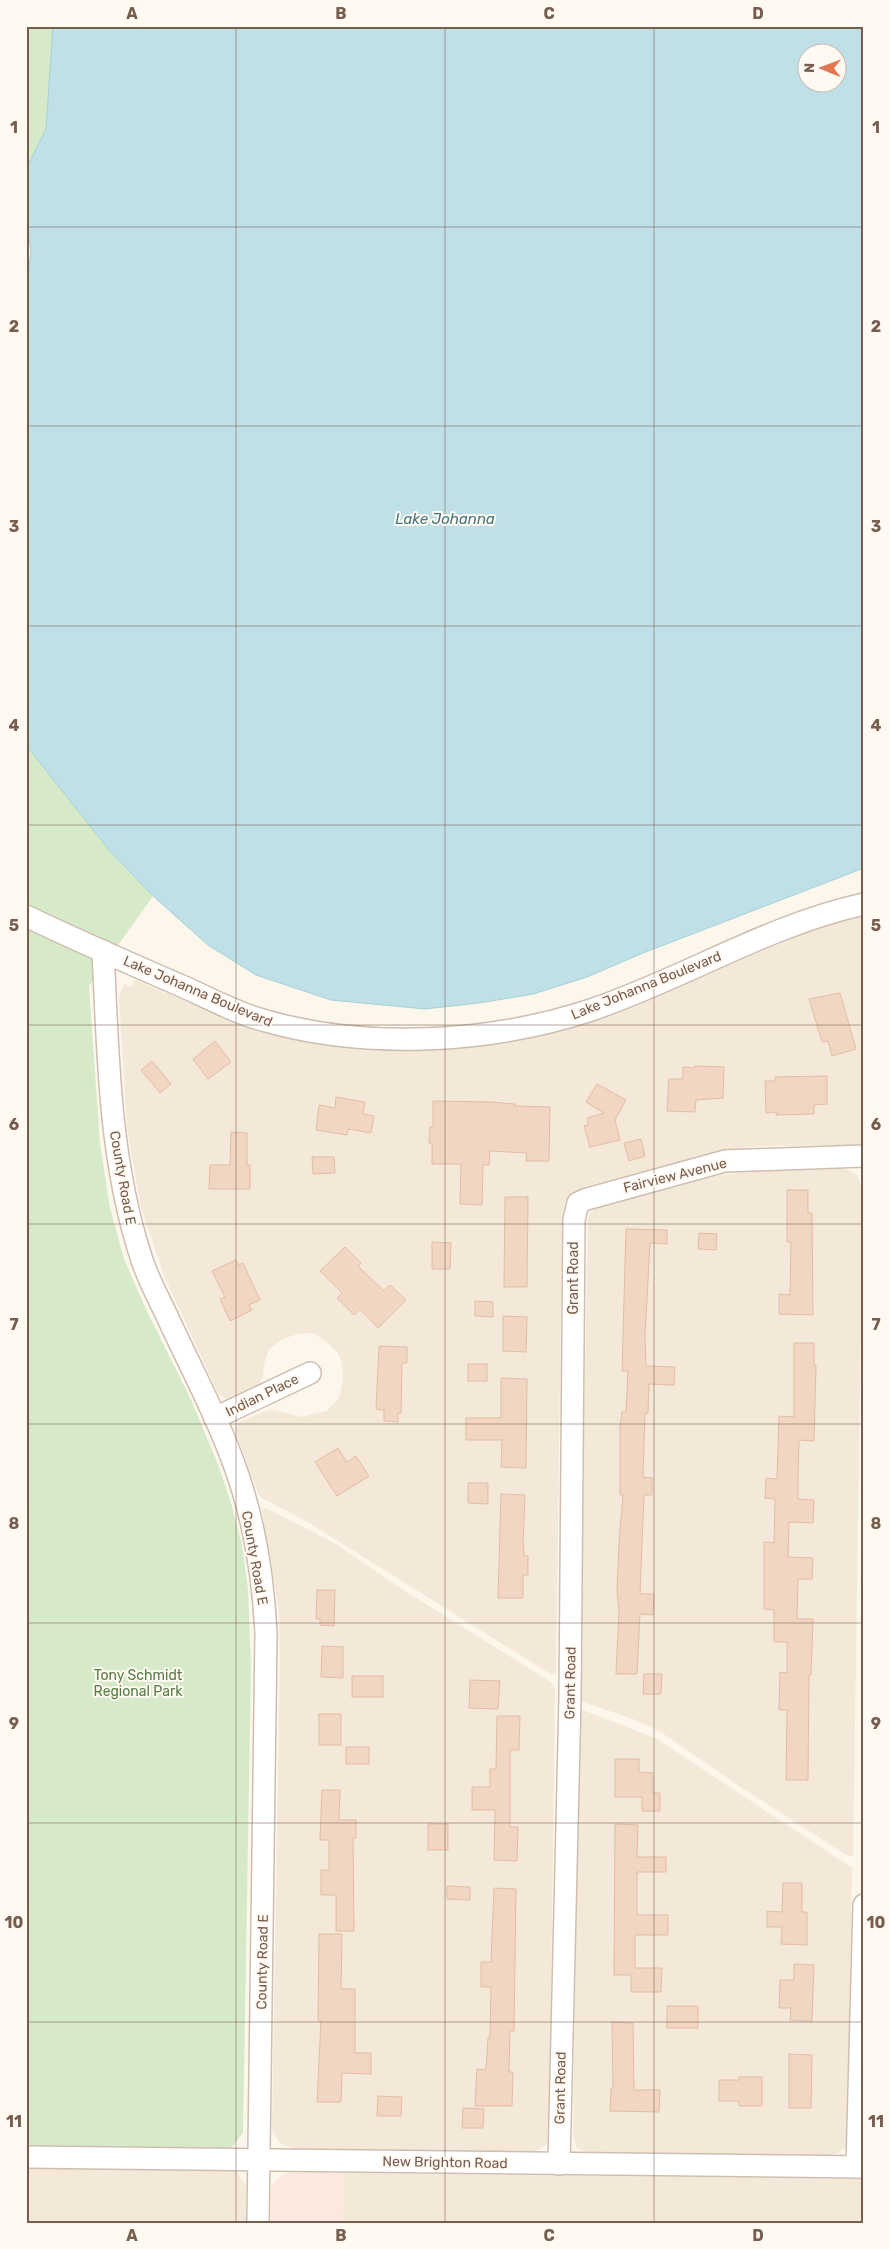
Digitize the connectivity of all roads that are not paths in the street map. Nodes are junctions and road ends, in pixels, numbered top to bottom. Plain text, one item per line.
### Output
1 (864, 904) edge
2 (26, 916) edge
3 (103, 951) junction
4 (864, 1156) edge
5 (578, 1203) joint
6 (310, 1373) dead end
7 (215, 1418) junction
8 (864, 1905) edge
9 (26, 2157) edge
10 (259, 2160) junction
11 (559, 2164) junction
12 (860, 2167) edge
13 (258, 2223) edge

1 - 3 street, Lake Johanna Boulevard
2 - 3 street, Lake Johanna Boulevard
3 - 7 street, County Road E
4 - 5 street, Fairview Avenue
5 - 11 street, Grant Road
6 - 7 street, Indian Place
7 - 10 street, County Road E
8 - 12 street
9 - 10 street, New Brighton Road
10 - 11 street, New Brighton Road
10 - 13 street, County Road E
11 - 12 street, New Brighton Road

